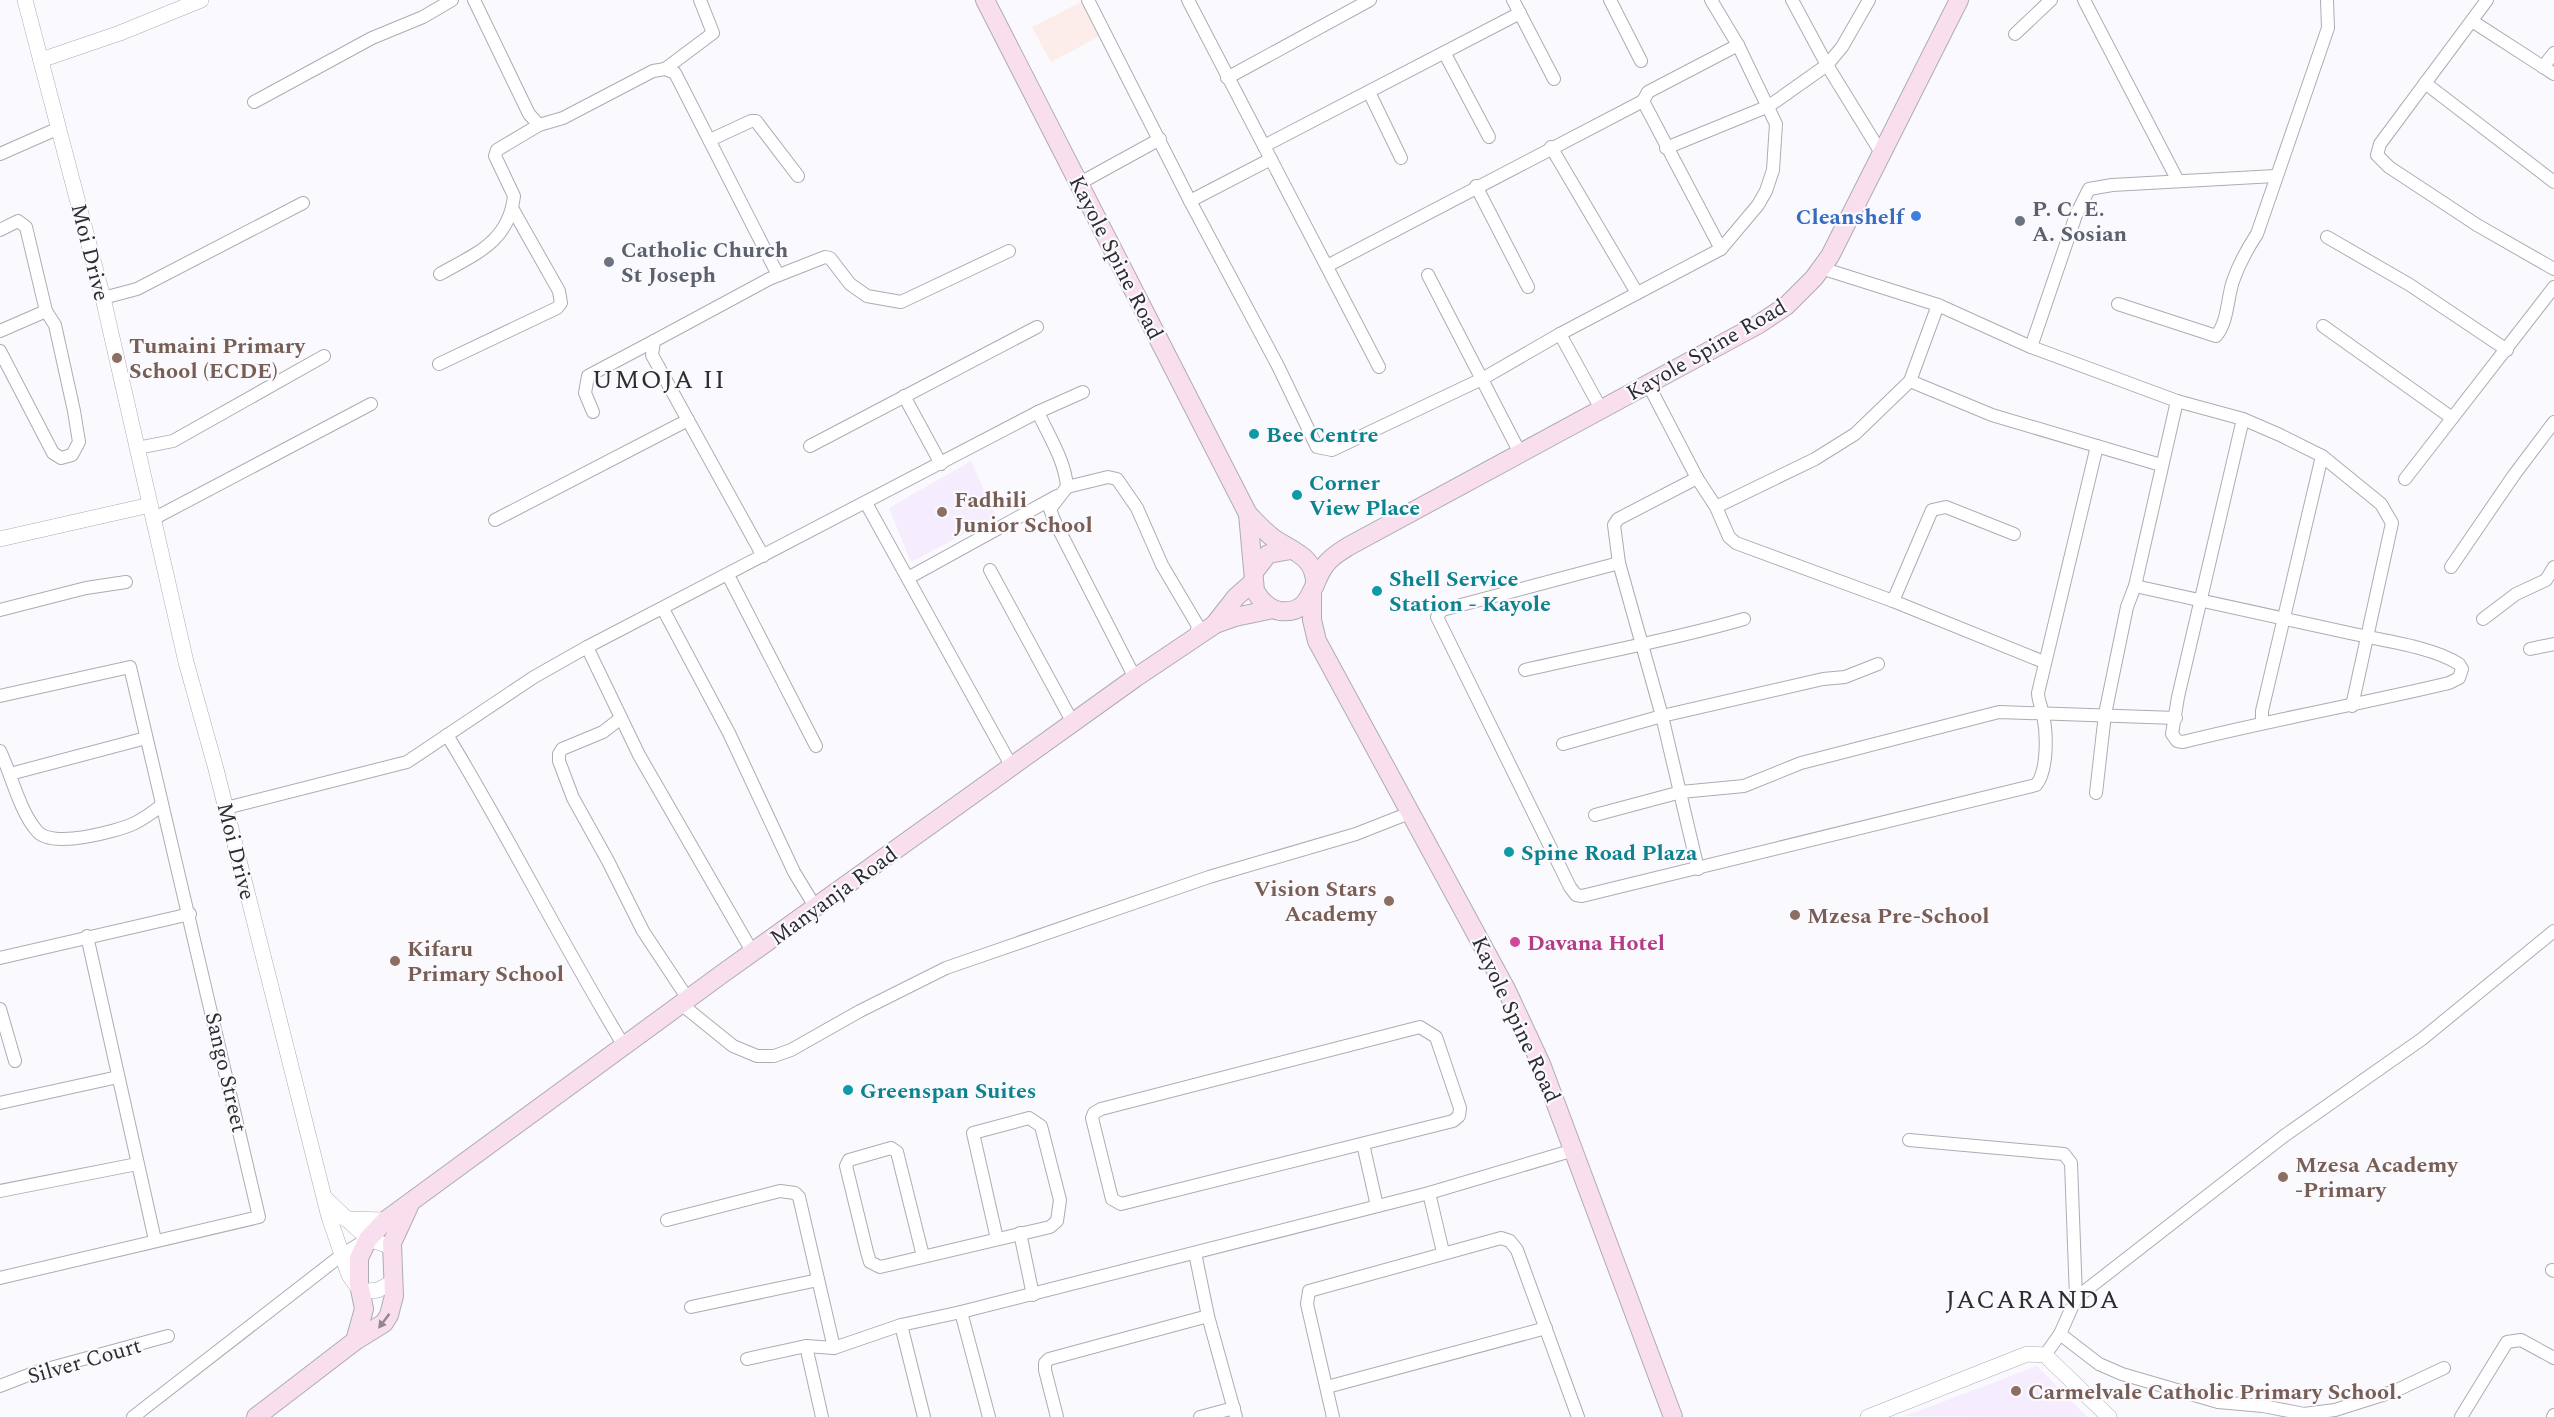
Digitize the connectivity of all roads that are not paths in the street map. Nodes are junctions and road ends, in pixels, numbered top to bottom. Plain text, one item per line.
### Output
1 (25, 0) edge
2 (201, 0) edge
3 (452, 0) edge
4 (474, 0) edge
5 (700, 0) edge
6 (985, 0) edge
7 (1088, 0) edge
8 (1188, 0) edge
9 (1370, 0) edge
10 (1513, 0) edge
11 (1610, 0) edge
12 (1711, 0) edge
13 (1792, 0) edge
14 (1959, 0) edge
15 (2051, 0) edge
16 (2084, 0) edge
17 (2327, 0) edge
18 (2487, 0) edge
19 (1868, 1) edge
20 (1520, 13) junction
21 (2472, 21) junction
22 (2015, 34) dead end
23 (1738, 45) junction
24 (2554, 53) edge
25 (1445, 54) junction
26 (40, 60) junction
27 (1641, 61) dead end
28 (1827, 65) junction
29 (665, 69) junction
30 (2549, 71) edge
31 (1227, 78) junction
32 (1554, 79) dead end
33 (2425, 83) junction
34 (1369, 92) junction
35 (1642, 101) junction
36 (254, 102) dead end
37 (1768, 106) junction
38 (539, 125) junction
39 (59, 128) junction
40 (1489, 138) dead end
41 (1160, 139) junction
42 (710, 140) junction
43 (1264, 146) junction
44 (1551, 147) junction
45 (1666, 148) junction
46 (0, 154) edge
47 (1883, 156) junction
48 (1401, 158) dead end
49 (1271, 159) junction
50 (798, 177) dead end
51 (2275, 177) junction
52 (2178, 181) junction
53 (2554, 182) edge
54 (1080, 183) junction
55 (1476, 186) junction
56 (1190, 201) junction
57 (303, 203) dead end
58 (512, 208) junction
59 (0, 231) edge
60 (2327, 237) dead end
61 (1721, 249) junction
62 (1009, 251) dead end
63 (1327, 266) junction
64 (1821, 268) junction
65 (2554, 268) edge
66 (440, 274) dead end
67 (778, 274) junction
68 (1428, 275) dead end
69 (1528, 287) dead end
70 (2554, 287) edge
71 (1637, 294) junction
72 (103, 298) junction
73 (2118, 304) dead end
74 (1938, 305) junction
75 (46, 310) junction
76 (2323, 326) dead end
77 (1037, 327) dead end
78 (0, 331) edge
79 (1560, 334) junction
80 (654, 342) junction
81 (2031, 347) junction
82 (2507, 350) junction
83 (0, 351) edge
84 (324, 356) dead end
85 (439, 364) dead end
86 (1379, 368) dead end
87 (1482, 379) junction
88 (1910, 381) junction
89 (1648, 384) junction
90 (1083, 392) dead end
91 (904, 396) junction
92 (2177, 401) junction
93 (371, 404) dead end
94 (1601, 409) junction
95 (593, 412) dead end
96 (1038, 412) junction
97 (2452, 418) junction
98 (2243, 419) junction
99 (688, 420) junction
100 (2554, 422) edge
101 (810, 446) dead end
102 (2097, 446) junction
103 (137, 448) junction
104 (1520, 453) junction
105 (2322, 456) junction
106 (940, 464) junction
107 (2161, 465) junction
108 (1697, 478) junction
109 (2405, 478) dead end
110 (1063, 491) junction
111 (866, 503) junction
112 (1716, 507) junction
113 (152, 512) junction
114 (1248, 514) junction
115 (495, 520) dead end
116 (2013, 534) dead end
117 (0, 539) edge
118 (1349, 546) junction
119 (1295, 551) junction
120 (763, 556) junction
121 (1619, 563) junction
122 (2451, 567) dead end
123 (2554, 567) edge
124 (990, 570) dead end
125 (728, 575) junction
126 (1254, 577) junction
127 (908, 578) junction
128 (2550, 579) edge
129 (126, 582) dead end
130 (2135, 586) junction
131 (1314, 590) junction
132 (2200, 600) junction
133 (1893, 601) junction
134 (663, 609) junction
135 (0, 610) edge
136 (1277, 610) junction
137 (2284, 618) junction
138 (1744, 619) dead end
139 (2483, 619) dead end
140 (1214, 625) junction
141 (1196, 637) junction
142 (2368, 637) junction
143 (1317, 641) junction
144 (1642, 642) junction
145 (2554, 644) edge
146 (587, 647) junction
147 (2530, 650) dead end
148 (2044, 662) junction
149 (1878, 664) dead end
150 (1525, 670) dead end
151 (1135, 678) junction
152 (0, 696) edge
153 (2352, 706) junction
154 (2043, 714) junction
155 (2105, 714) junction
156 (1662, 716) junction
157 (621, 718) junction
158 (2176, 718) junction
159 (1073, 723) junction
160 (2262, 723) junction
161 (447, 735) junction
162 (146, 738) junction
163 (1563, 744) dead end
164 (816, 746) dead end
165 (0, 751) edge
166 (1012, 766) junction
167 (10, 774) junction
168 (1681, 792) junction
169 (2096, 793) dead end
170 (162, 805) junction
171 (226, 808) junction
172 (1412, 812) junction
173 (1595, 815) dead end
174 (1698, 869) junction
175 (811, 900) dead end
176 (190, 914) junction
177 (2554, 932) edge
178 (87, 936) junction
179 (753, 952) junction
180 (0, 958) edge
181 (684, 1001) junction
182 (0, 1009) edge
183 (624, 1046) junction
184 (15, 1061) dead end
185 (118, 1077) junction
186 (0, 1103) edge
187 (1909, 1140) dead end
188 (1363, 1144) junction
189 (1574, 1150) junction
190 (137, 1164) junction
191 (0, 1191) edge
192 (1429, 1193) junction
193 (325, 1198) junction
194 (409, 1206) junction
195 (1377, 1206) junction
196 (345, 1219) junction
197 (386, 1220) junction
198 (667, 1220) dead end
199 (1020, 1233) junction
200 (368, 1239) junction
201 (996, 1239) junction
202 (155, 1240) junction
203 (392, 1247) junction
204 (1443, 1252) junction
205 (1195, 1253) junction
206 (343, 1254) junction
207 (923, 1256) junction
208 (0, 1278) edge
209 (818, 1280) junction
210 (393, 1282) junction
211 (361, 1292) junction
212 (1033, 1295) junction
213 (2076, 1298) junction
214 (691, 1307) dead end
215 (961, 1312) junction
216 (1208, 1316) junction
217 (901, 1325) junction
218 (1546, 1328) junction
219 (2060, 1334) junction
220 (168, 1336) dead end
221 (355, 1341) junction
222 (806, 1346) junction
223 (834, 1348) junction
224 (2045, 1355) junction
225 (2554, 1358) edge
226 (747, 1359) dead end
227 (2444, 1368) dead end
228 (0, 1386) edge
229 (1327, 1387) junction
230 (1235, 1412) edge
231 (133, 1417) edge
232 (256, 1417) edge
233 (822, 1417) edge
234 (924, 1417) edge
235 (988, 1417) edge
236 (1057, 1417) edge
237 (1200, 1417) edge
238 (1333, 1417) edge
239 (1578, 1417) edge
240 (1672, 1417) edge
241 (1868, 1417) edge
242 (2109, 1417) edge
243 (2461, 1417) edge

1 - 26 street, Moi Drive
2 - 26 street
3 - 36 street
4 - 38 street
5 - 29 street
6 - 54 main road, Kayole Spine Road
7 - 41 street
8 - 31 street
9 - 31 street
10 - 20 street
11 - 27 street
12 - 23 street
13 - 28 street
14 - 47 main road, Kayole Spine Road
15 - 22 street
16 - 52 street
17 - 51 street
18 - 21 street
19 - 28 street
20 - 25 street
20 - 32 street
21 - 30 street
21 - 33 street
23 - 35 street
23 - 37 street
24 - 30 street
25 - 34 street
25 - 40 street
26 - 39 street, Moi Drive
28 - 37 street
28 - 47 street
29 - 38 street
29 - 42 street
31 - 43 street
33 - 53 street
33 - 65 street
34 - 43 street
34 - 48 street
35 - 44 street
35 - 45 street
37 - 45 street
37 - 61 street
38 - 58 street
39 - 46 street
39 - 72 street, Moi Drive
41 - 54 street
41 - 56 street
42 - 50 street
42 - 67 street
43 - 49 street
44 - 55 street
44 - 71 street
45 - 61 street
47 - 64 main road, Kayole Spine Road
49 - 56 street
49 - 63 street
51 - 52 street
51 - 73 street
52 - 81 street
54 - 114 main road, Kayole Spine Road
55 - 63 street
55 - 69 street
56 - 87 street
57 - 72 street
58 - 66 street
58 - 85 street
59 - 75 street
60 - 82 street
61 - 71 street
62 - 67 street
63 - 86 street
64 - 74 street
64 - 89 main road, Kayole Spine Road
67 - 80 street
68 - 87 street
70 - 82 street
71 - 79 street
72 - 103 street, Moi Drive
74 - 81 street
74 - 88 street
75 - 78 street
75 - 83 street
76 - 97 street
77 - 91 street
79 - 87 street
79 - 94 street
80 - 95 street
80 - 99 street
81 - 92 street
82 - 97 street
84 - 103 street
87 - 104 street
88 - 102 street
88 - 112 street
89 - 94 main road, Kayole Spine Road
89 - 108 street
90 - 96 street
91 - 101 street
91 - 106 street
92 - 98 street
92 - 107 street
93 - 113 street
94 - 104 main road, Kayole Spine Road
96 - 106 street
96 - 110 street
97 - 109 street
98 - 105 street
98 - 132 street
99 - 115 street
99 - 120 street
100 - 122 street
102 - 107 street
102 - 148 street
103 - 113 street, Moi Drive
104 - 118 main road, Kayole Spine Road
105 - 137 street
105 - 142 street
106 - 111 street
107 - 130 street
108 - 112 street
108 - 121 street
110 - 127 street
110 - 141 street
110 - 151 street
111 - 120 street
111 - 127 street
112 - 133 street
113 - 117 street
113 - 171 street, Moi Drive
114 - 119 main road
114 - 126 main road
116 - 133 street
118 - 119 main road
118 - 131 main road
119 - 126 main road
119 - 131 main road
120 - 125 street
121 - 144 street
121 - 174 street
123 - 128 street
124 - 159 street
125 - 134 street
125 - 164 street
126 - 136 main road
126 - 140 main road, Manyanja Road
127 - 166 street
128 - 139 street
129 - 135 street
130 - 132 street
130 - 155 street
131 - 136 main road
131 - 143 main road
132 - 137 street
132 - 158 street
133 - 148 street
134 - 146 street
134 - 175 street
136 - 140 main road
136 - 143 main road
137 - 142 street
137 - 160 street
138 - 144 street
140 - 141 main road, Manyanja Road
141 - 151 main road, Manyanja Road
142 - 153 street
142 - 153 street
143 - 172 main road, Kayole Spine Road
144 - 150 street
144 - 156 street
145 - 147 street
146 - 157 street
146 - 161 street
148 - 154 street
149 - 156 street
151 - 159 main road, Manyanja Road
152 - 162 street, Sango Street
153 - 160 street
154 - 155 street
154 - 168 street
154 - 174 street
155 - 158 street
155 - 169 street
156 - 163 street
156 - 168 street
157 - 179 street
157 - 181 street
158 - 160 street
159 - 166 main road, Manyanja Road
161 - 171 street
161 - 183 street
162 - 167 street
162 - 170 street, Sango Street
165 - 167 street
166 - 179 main road, Manyanja Road
167 - 170 street
168 - 173 street
168 - 174 street
170 - 176 street, Sango Street
171 - 193 street, Moi Drive
172 - 181 street
172 - 189 main road, Kayole Spine Road
176 - 178 street
176 - 202 street, Sango Street
177 - 213 street
178 - 180 street
178 - 185 street
179 - 181 main road, Manyanja Road
181 - 183 main road, Manyanja Road
182 - 184 street
183 - 194 main road, Manyanja Road
185 - 186 street
185 - 190 street
187 - 213 street
188 - 188 street
188 - 195 street
189 - 192 street
189 - 240 main road, Kayole Spine Road
190 - 191 street
190 - 202 street
192 - 195 street
192 - 204 street
193 - 196 street
193 - 206 street, Moi Drive
194 - 197 main road, Manyanja Road
194 - 203 main road, Manyanja Road
195 - 205 street
196 - 197 street
196 - 200 street
197 - 200 main road, Manyanja Road
198 - 209 street
199 - 201 street
199 - 201 street
199 - 212 street
200 - 203 street
200 - 206 street
200 - 211 main road, Manyanja Road
201 - 207 street
202 - 208 street, Sango Street
203 - 210 main road, Manyanja Road
204 - 218 street
204 - 229 street
205 - 212 street
205 - 216 street
206 - 211 street, Moi Drive
206 - 231 street
207 - 207 street
209 - 214 street
209 - 223 street
210 - 211 street
210 -> 221 main road, Manyanja Road
211 - 221 main road, Manyanja Road
212 - 215 street
213 - 219 street
215 - 217 street
215 - 235 street
216 - 230 street
216 - 236 street
217 - 223 street
217 - 234 street
218 - 229 street
218 - 239 street
219 - 224 street
219 - 227 street
220 - 228 street, Silver Court
221 - 232 main road, Manyanja Road
222 - 223 street
222 - 226 street
222 - 233 street
224 - 241 street
224 - 242 street
225 - 243 street
229 - 238 street
230 - 237 street

